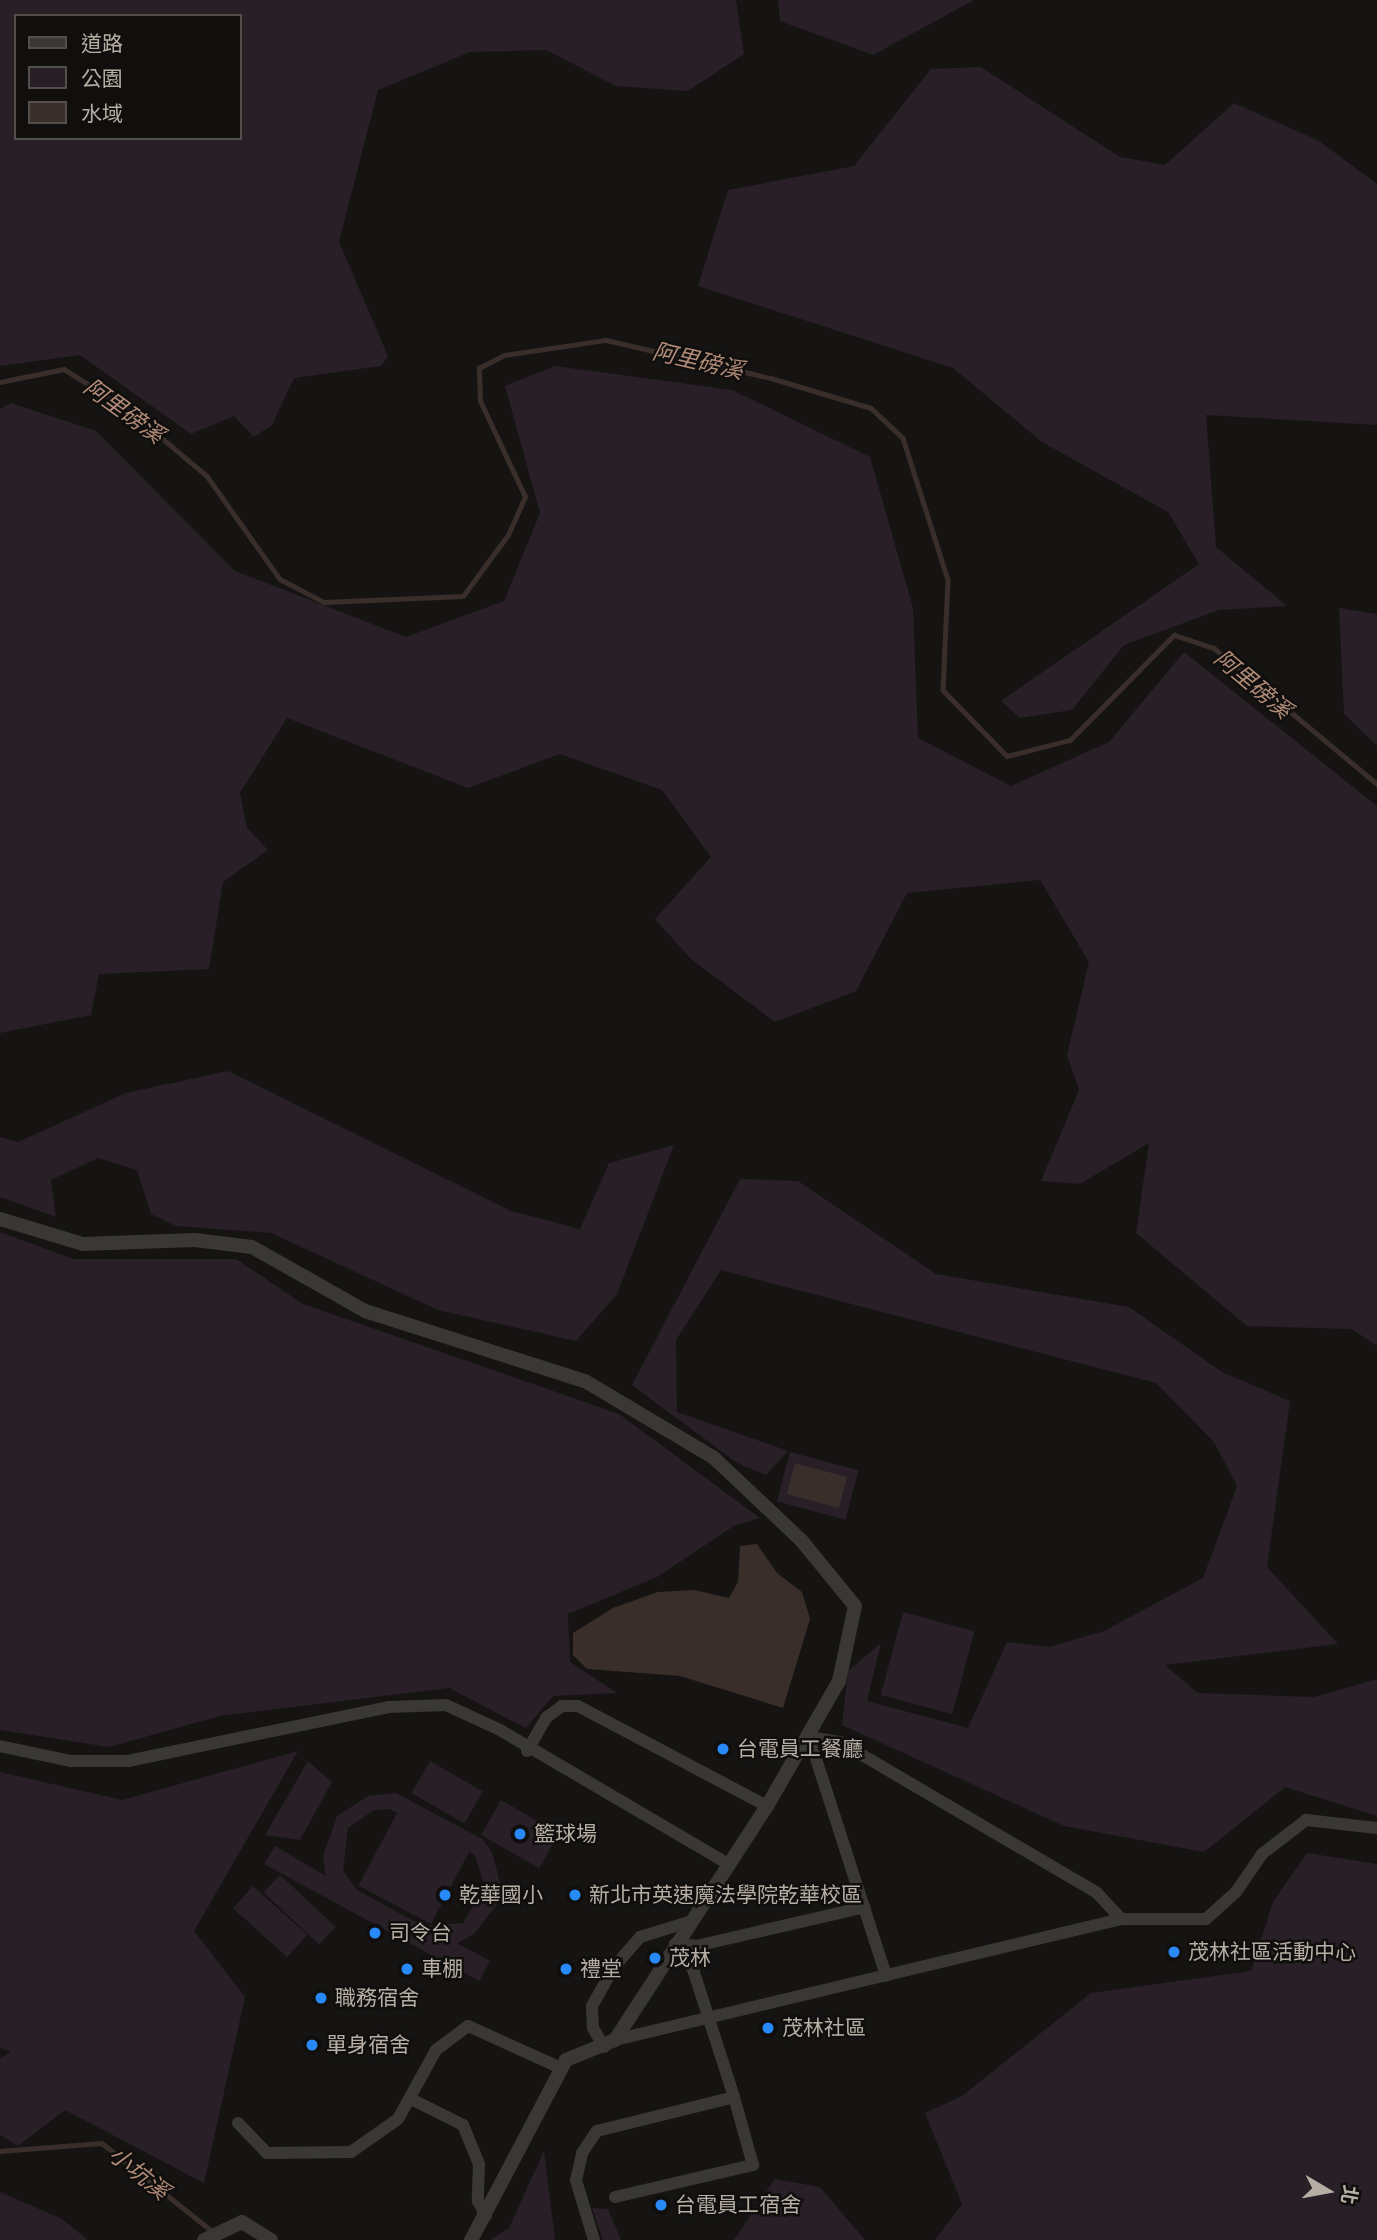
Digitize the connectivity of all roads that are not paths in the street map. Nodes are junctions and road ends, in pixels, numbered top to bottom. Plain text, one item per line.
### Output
1 (0, 1219) edge
2 (809, 1737) junction
3 (0, 1746) edge
4 (527, 1751) junction
5 (767, 1806) junction
6 (1377, 1828) edge
7 (727, 1863) junction
8 (865, 1907) junction
9 (1121, 1919) junction
10 (688, 1922) junction
11 (675, 1944) junction
12 (886, 1976) junction
13 (710, 2022) junction
14 (609, 2044) junction
15 (561, 2068) junction
16 (734, 2097) junction
17 (411, 2099) junction
18 (238, 2123) dead end
19 (615, 2197) dead end
20 (486, 2216) junction
21 (211, 2234) edge
22 (271, 2240) edge
23 (471, 2240) edge
24 (594, 2240) edge

1 - 2 street
2 - 5 street
2 - 8 street
2 - 9 street
3 - 4 street
4 - 5 street
4 - 7 street
5 - 7 street
6 - 9 street
7 - 10 street
8 - 11 street
8 - 12 street
9 - 12 street
10 - 11 street
10 - 14 street
11 - 13 street
11 - 14 street
12 - 13 street
13 - 14 street
13 - 16 street
14 - 15 street
15 - 17 street
15 - 20 street
16 - 19 street
16 - 24 street
17 - 18 street
17 - 20 street
20 - 23 street
21 - 22 street

